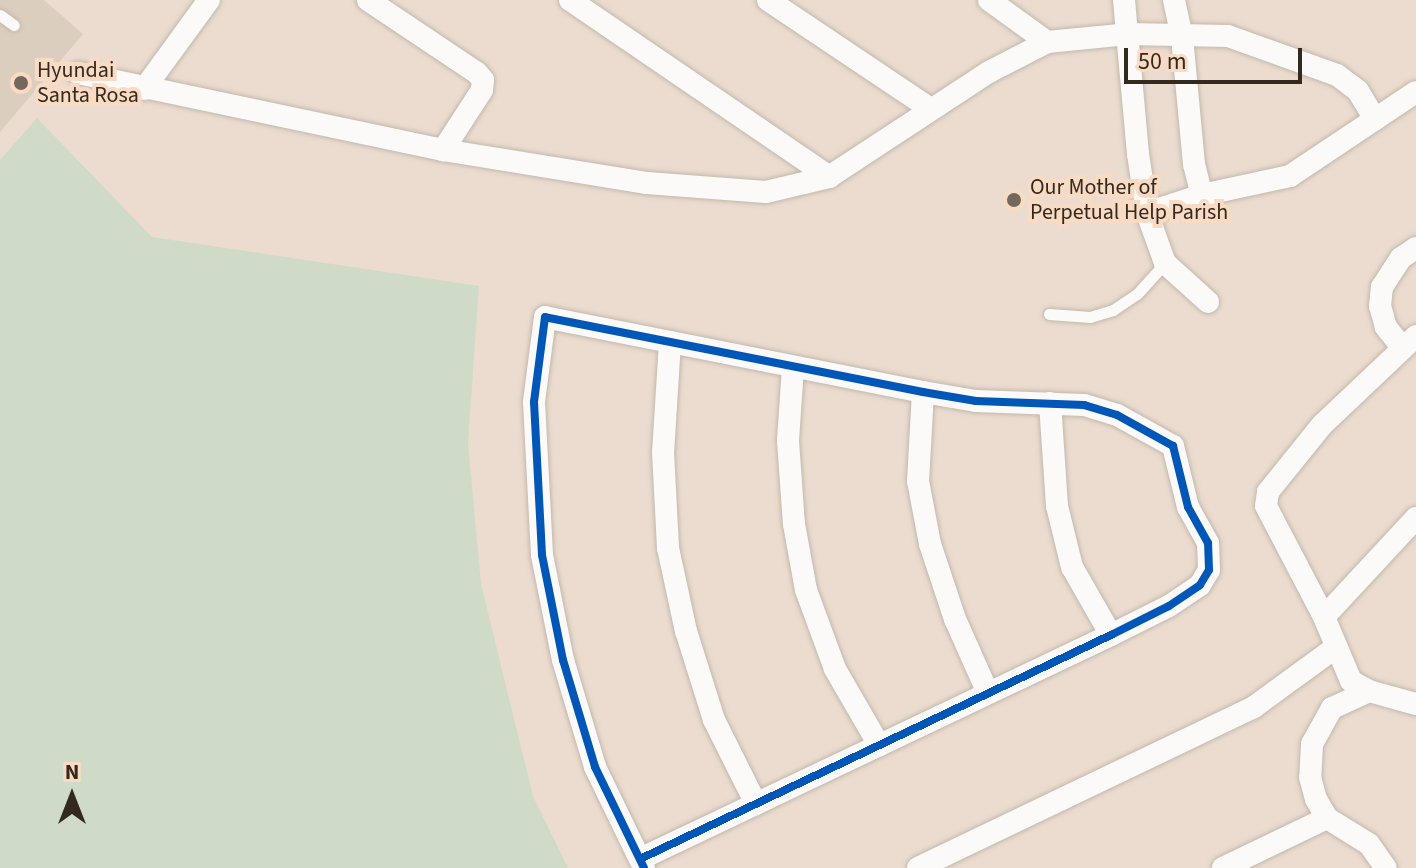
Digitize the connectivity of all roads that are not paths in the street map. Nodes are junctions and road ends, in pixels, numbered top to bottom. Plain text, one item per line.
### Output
1 (209, 0) edge
2 (368, 0) edge
3 (570, 0) edge
4 (768, 0) edge
5 (989, 0) edge
6 (1124, 0) edge
7 (1174, 0) edge
8 (0, 15) edge
9 (14, 25) dead end
10 (1128, 34) junction
11 (1182, 37) junction
12 (1047, 42) junction
13 (78, 73) dead end
14 (144, 89) junction
15 (1416, 92) edge
16 (931, 109) junction
17 (1375, 119) junction
18 (443, 150) junction
19 (829, 177) junction
20 (1202, 195) junction
21 (1147, 213) junction
22 (1416, 248) edge
23 (1165, 263) junction
24 (1208, 302) dead end
25 (1049, 314) dead end
26 (670, 342) junction
27 (1409, 342) edge
28 (793, 367) junction
29 (923, 392) junction
30 (1050, 403) junction
31 (1416, 518) edge
32 (1324, 617) junction
33 (1111, 635) junction
34 (1336, 647) junction
35 (1369, 691) junction
36 (988, 693) junction
37 (1416, 704) edge
38 (879, 745) junction
39 (756, 804) junction
40 (1327, 818) junction
41 (642, 863) edge
42 (918, 868) edge
43 (1223, 868) edge
44 (1386, 868) edge

1 - 14 street
2 - 18 street
3 - 19 street
4 - 16 street
5 - 12 street
6 - 10 street
7 - 11 street
8 - 9 lane
10 - 11 street
10 - 12 street
10 - 21 street
11 - 17 street
11 - 20 street
12 - 16 street
13 - 14 street
14 - 18 street
15 - 17 street
16 - 19 street
17 - 20 street
18 - 19 street
20 - 21 street
21 - 23 street
22 - 27 street
23 - 24 street
23 - 25 lane
26 - 28 street
26 - 39 street
26 - 41 street
27 - 32 street
28 - 29 street
28 - 38 street
29 - 30 street
29 - 36 street
30 - 33 street
30 - 33 street
31 - 32 street
32 - 34 street
33 - 36 street
34 - 35 street
34 - 42 street
35 - 37 street
35 - 40 street
36 - 38 street
38 - 39 street
39 - 41 street
40 - 43 street
40 - 44 street

